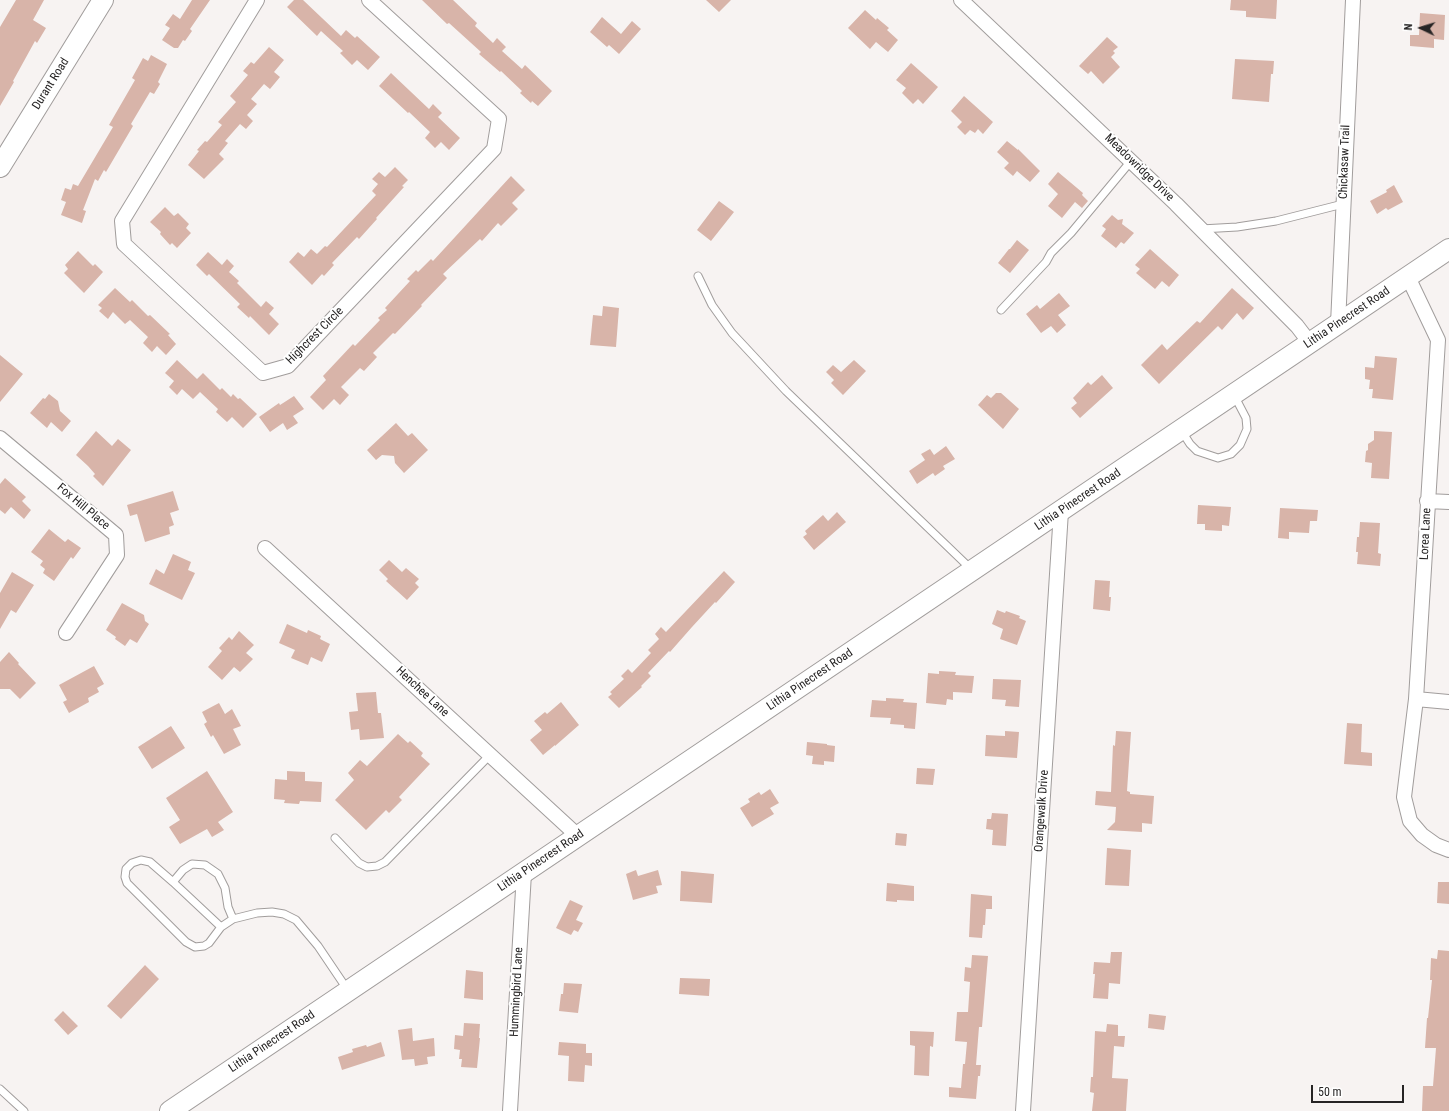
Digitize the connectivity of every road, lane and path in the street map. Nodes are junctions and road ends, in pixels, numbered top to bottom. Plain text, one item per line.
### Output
1 (103, 0) edge
2 (257, 0) edge
3 (369, 0) edge
4 (961, 0) edge
5 (1353, 0) edge
6 (1131, 161) junction
7 (0, 167) edge
8 (1343, 204) junction
9 (1201, 228) junction
10 (1449, 249) edge
11 (698, 276) dead end
12 (1408, 277) junction
13 (1001, 310) dead end
14 (1338, 324) junction
15 (1310, 343) junction
16 (1234, 394) junction
17 (1181, 430) junction
18 (0, 438) edge
19 (1427, 501) junction
20 (1449, 502) edge
21 (1061, 512) junction
22 (265, 548) dead end
23 (973, 571) junction
24 (66, 633) dead end
25 (1416, 699) junction
26 (1449, 702) edge
27 (490, 755) junction
28 (578, 836) junction
29 (335, 838) dead end
30 (1449, 850) edge
31 (524, 873) junction
32 (173, 882) junction
33 (233, 919) junction
34 (221, 927) junction
35 (348, 991) junction
36 (0, 1089) edge
37 (24, 1111) edge
38 (170, 1111) edge
39 (510, 1111) edge
40 (1023, 1111) edge

1 - 7 main road, Durant Road
2 - 3 street, Highcrest Circle
4 - 6 street, Meadowridge Drive
5 - 8 street, Chickasaw Trail
6 - 9 street, Meadowridge Drive
6 - 13 lane
8 - 9 lane
8 - 14 street, Chickasaw Trail
9 - 15 street, Meadowridge Drive
10 - 12 main road, Lithia Pinecrest Road
11 - 23 lane
12 - 14 main road, Lithia Pinecrest Road
12 - 19 street, Lorea Lane
14 - 15 main road, Lithia Pinecrest Road
15 - 16 main road, Lithia Pinecrest Road
16 - 17 main road, Lithia Pinecrest Road
16 - 17 lane
17 - 21 main road, Lithia Pinecrest Road
18 - 24 street, Fox Hill Place
19 - 20 street
19 - 25 street, Lorea Lane
21 - 23 main road, Lithia Pinecrest Road
21 - 40 street, Orangewalk Drive
22 - 27 street, Henchee Lane
23 - 28 main road, Lithia Pinecrest Road
25 - 26 street
25 - 30 street, Lorea Lane
27 - 28 street, Henchee Lane
27 - 29 lane
28 - 31 main road, Lithia Pinecrest Road
31 - 35 main road, Lithia Pinecrest Road
31 - 39 street, Hummingbird Lane
32 - 33 lane
32 - 34 lane
32 - 34 lane
33 - 34 lane
33 - 35 lane
35 - 38 main road, Lithia Pinecrest Road
36 - 37 lane

